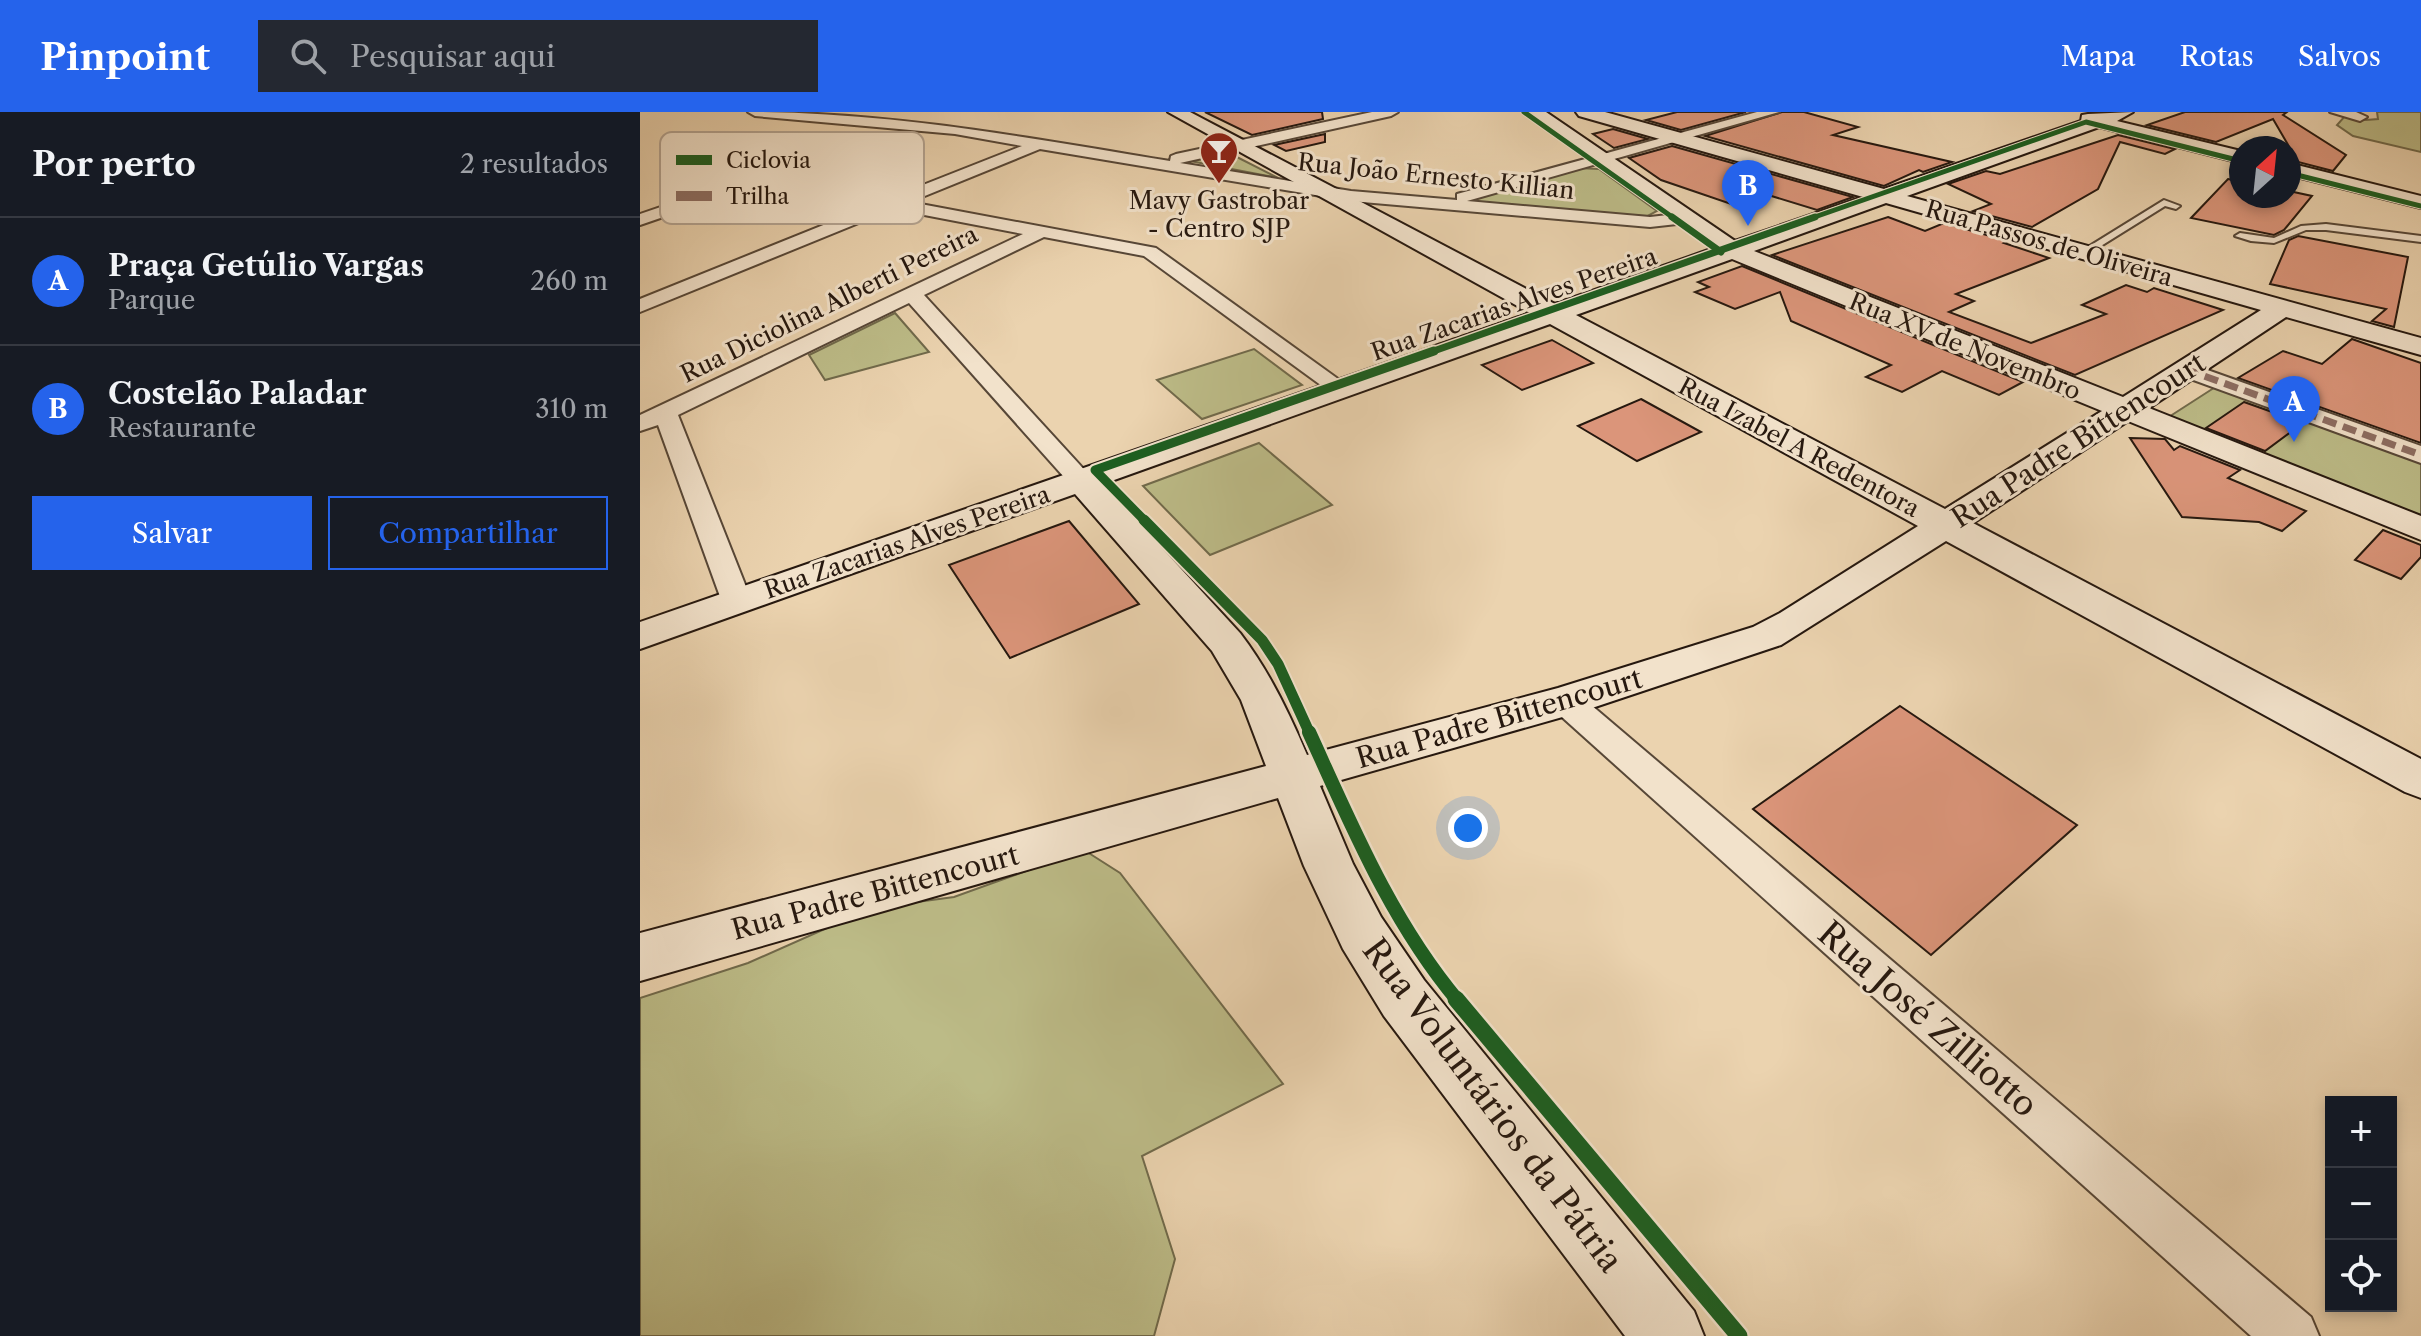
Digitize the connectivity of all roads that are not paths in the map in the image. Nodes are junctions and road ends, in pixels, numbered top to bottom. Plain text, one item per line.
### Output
1 (755, 112) edge
2 (1177, 112) edge
3 (1391, 112) edge
4 (1534, 112) edge
5 (1585, 112) edge
6 (1772, 112) edge
7 (2059, 112) edge
8 (2124, 112) edge
9 (2337, 112) edge
10 (955, 114) edge
11 (1742, 115) edge
12 (2360, 117) dead end
13 (887, 122) junction
14 (2097, 122) junction
15 (1677, 138) junction
16 (1040, 144) junction
17 (1239, 145) junction
18 (2229, 154) edge
19 (1601, 159) junction
20 (1159, 163) junction
21 (2301, 172) edge
22 (924, 191) edge
23 (1327, 193) junction
24 (1885, 196) junction
25 (2421, 202) edge
26 (1440, 204) junction
27 (2176, 206) dead end
28 (924, 210) edge
29 (660, 213) edge
30 (1686, 218) junction
31 (640, 220) edge
32 (842, 224) edge
33 (1041, 232) junction
34 (2240, 236) dead end
35 (2421, 239) edge
36 (1732, 250) junction
37 (2085, 252) junction
38 (912, 294) junction
39 (640, 306) edge
40 (2283, 308) junction
41 (1552, 314) junction
42 (2421, 347) edge
43 (2185, 369) junction
44 (1341, 389) junction
45 (2123, 411) junction
46 (665, 412) junction
47 (640, 424) edge
48 (2421, 455) edge
49 (1081, 481) junction
50 (1946, 525) junction
51 (2421, 529) edge
52 (737, 602) junction
53 (640, 636) edge
54 (1565, 701) junction
55 (1292, 776) junction
56 (2421, 780) edge
57 (640, 957) edge
58 (1669, 1336) edge
59 (2292, 1336) edge

1 - 13 street, Rua João Ernesto Killian
2 - 17 main road, Rua Izabel A Redentora
3 - 17 street
4 - 19 main road, Rua XV de Novembro
5 - 15 main road, Rua Passos de Oliveira
6 - 11 street
7 - 14 main road
8 - 14 main road, Rua Zacarias Alves Pereira
9 - 12 street
10 - 13 street
11 - 15 street
13 - 16 street, Rua João Ernesto Killian
14 - 18 main road
14 - 24 main road, Rua Zacarias Alves Pereira
15 - 19 street
15 - 24 main road, Rua Passos de Oliveira
16 - 20 street, Rua João Ernesto Killian
16 - 22 street
17 - 20 street
17 - 23 main road, Rua Izabel A Redentora
19 - 26 street
19 - 30 main road, Rua XV de Novembro
20 - 23 street, Rua João Ernesto Killian
21 - 25 main road
23 - 26 street, Rua João Ernesto Killian
23 - 41 main road, Rua Izabel A Redentora
24 - 36 main road, Rua Zacarias Alves Pereira
24 - 37 main road, Rua Passos de Oliveira
26 - 30 street, Rua João Ernesto Killian
27 - 37 lane
28 - 33 street
29 - 31 street
30 - 36 main road, Rua XV de Novembro
32 - 39 street
33 - 38 street, Rua Diciolina Alberti Pereira
33 - 44 street
34 - 35 lane
36 - 41 main road, Rua Zacarias Alves Pereira
36 - 45 main road, Rua XV de Novembro
37 - 40 main road, Rua Passos de Oliveira
38 - 46 street, Rua Diciolina Alberti Pereira
38 - 49 street
40 - 42 main road, Rua Passos de Oliveira
40 - 43 main road, Rua Padre Bittencourt
41 - 44 main road, Rua Zacarias Alves Pereira
41 - 50 main road, Rua Izabel A Redentora
43 - 45 main road, Rua Padre Bittencourt
43 - 48 street
44 - 49 main road, Rua Zacarias Alves Pereira
45 - 50 main road, Rua Padre Bittencourt
45 - 51 main road, Rua XV de Novembro
46 - 47 street, Rua Diciolina Alberti Pereira
46 - 52 street
49 - 52 main road, Rua Zacarias Alves Pereira
49 - 55 main road, Rua Voluntários da Pátria
50 - 54 main road, Rua Padre Bittencourt
50 - 56 main road, Rua Izabel A Redentora
52 - 53 main road, Rua Zacarias Alves Pereira
54 - 55 main road, Rua Padre Bittencourt
54 - 59 street, Rua José Zilliotto
55 - 57 main road, Rua Padre Bittencourt
55 - 58 main road, Rua Voluntários da Pátria

